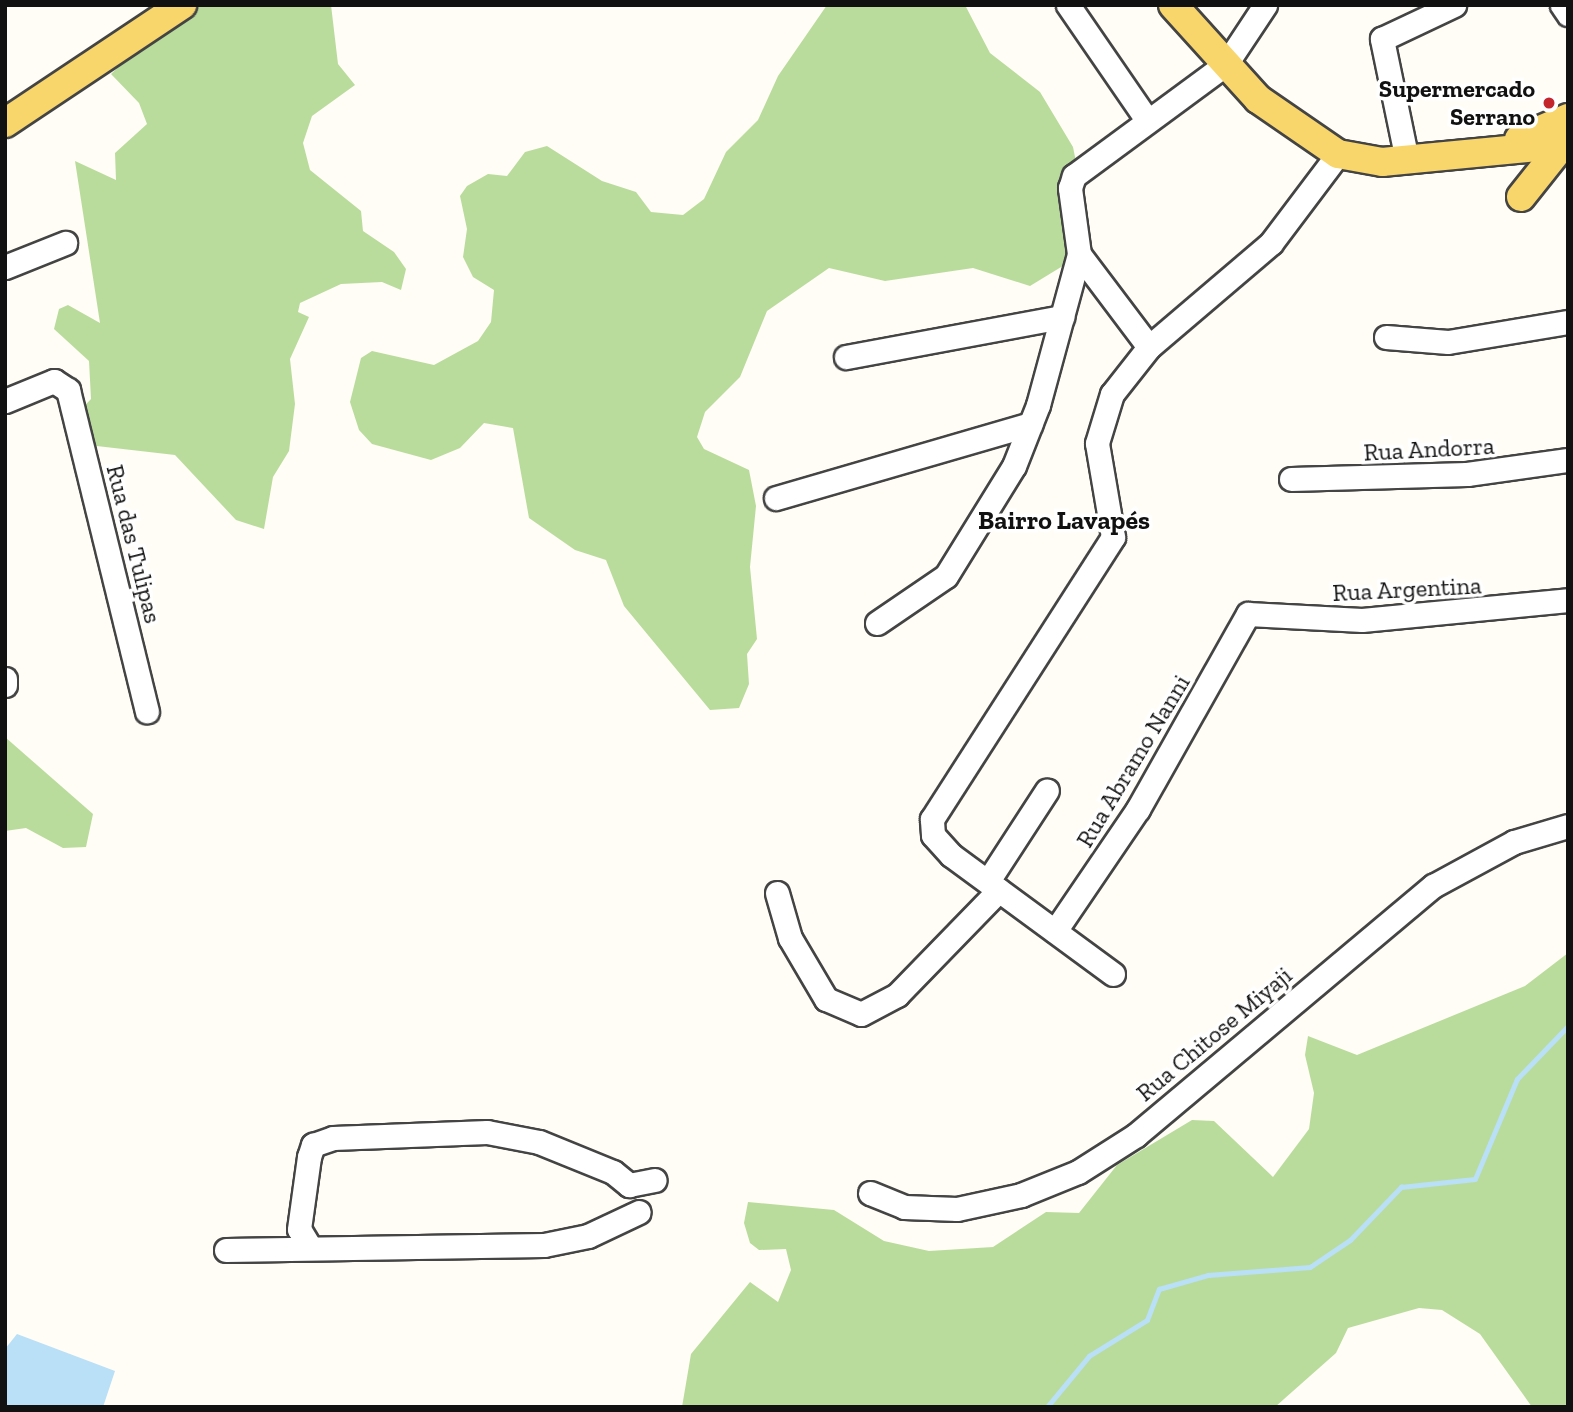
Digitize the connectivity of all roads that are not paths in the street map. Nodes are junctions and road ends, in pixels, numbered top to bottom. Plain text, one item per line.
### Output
1 (181, 5) edge
2 (1068, 5) edge
3 (1172, 5) edge
4 (1265, 5) edge
5 (1454, 5) edge
6 (1562, 5) edge
7 (1568, 14) edge
8 (1226, 64) junction
9 (1147, 120) junction
10 (5, 123) edge
11 (1567, 143) edge
12 (1338, 154) junction
13 (1408, 160) junction
14 (65, 243) dead end
15 (1079, 254) junction
16 (5, 267) edge
17 (1062, 317) junction
18 (1564, 327) edge
19 (1386, 337) dead end
20 (1149, 347) junction
21 (846, 357) dead end
22 (5, 401) edge
23 (1030, 425) junction
24 (1568, 460) edge
25 (1292, 479) dead end
26 (776, 498) dead end
27 (1568, 600) edge
28 (1248, 614) joint
29 (877, 623) dead end
30 (5, 679) edge
31 (5, 685) edge
32 (147, 710) dead end
33 (1047, 790) dead end
34 (1568, 826) edge
35 (994, 886) junction
36 (777, 893) dead end
37 (1055, 931) junction
38 (1113, 974) dead end
39 (655, 1180) dead end
40 (870, 1194) dead end
41 (639, 1212) dead end
42 (308, 1244) junction
43 (226, 1250) dead end

1 - 10 main road
2 - 9 street
3 - 8 main road
4 - 8 street
5 - 13 street
6 - 7 street
8 - 9 street
8 - 12 main road
9 - 15 street
11 - 13 main road
12 - 13 main road
12 - 20 street
14 - 16 street
15 - 17 street
15 - 20 street
17 - 21 street
17 - 23 street
18 - 19 street
20 - 35 street
22 - 32 street, Rua das Tulipas
23 - 26 street
23 - 29 street
24 - 25 street, Rua Andorra
27 - 28 street, Rua Argentina
28 - 37 street, Rua Abramo Nanni
30 - 31 street
33 - 35 street
34 - 40 street, Rua Chitose Miyaji
35 - 36 street
35 - 37 street
37 - 38 street
39 - 42 street
41 - 42 street
42 - 43 street

